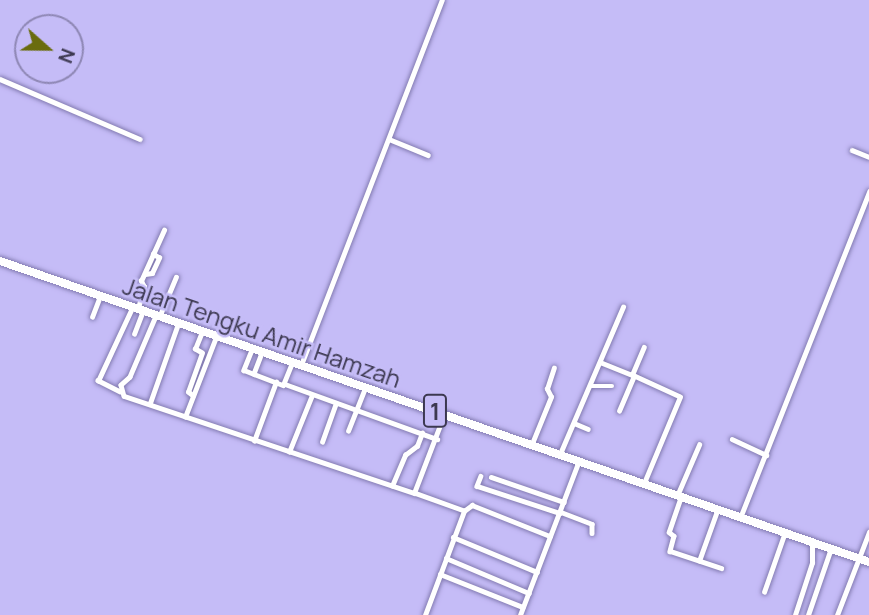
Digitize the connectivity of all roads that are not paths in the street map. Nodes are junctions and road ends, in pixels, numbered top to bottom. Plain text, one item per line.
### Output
1 (442, 0) edge
2 (0, 79) edge
3 (139, 139) dead end
4 (389, 139) junction
5 (852, 150) dead end
6 (428, 155) dead end
7 (869, 157) edge
8 (869, 193) edge
9 (863, 209) junction
10 (869, 211) edge
11 (164, 230) dead end
12 (0, 261) edge
13 (176, 277) dead end
14 (100, 296) junction
15 (623, 307) dead end
16 (138, 309) junction
17 (158, 316) junction
18 (92, 317) dead end
19 (178, 323) junction
20 (202, 331) junction
21 (134, 334) dead end
22 (216, 336) junction
23 (644, 347) dead end
24 (252, 349) junction
25 (262, 352) junction
26 (600, 362) junction
27 (297, 364) junction
28 (554, 368) dead end
29 (254, 374) junction
30 (633, 375) junction
31 (275, 383) junction
32 (285, 384) junction
33 (591, 386) junction
34 (612, 386) dead end
35 (365, 388) junction
36 (120, 392) junction
37 (312, 395) junction
38 (193, 396) junction
39 (150, 403) junction
40 (336, 403) junction
41 (357, 411) junction
42 (619, 411) dead end
43 (444, 415) junction
44 (185, 417) junction
45 (573, 424) junction
46 (588, 429) dead end
47 (348, 431) dead end
48 (422, 433) junction
49 (437, 439) junction
50 (732, 439) dead end
51 (254, 442) junction
52 (322, 442) dead end
53 (699, 445) dead end
54 (531, 446) junction
55 (289, 452) junction
56 (766, 455) junction
57 (559, 456) junction
58 (578, 463) junction
59 (481, 476) dead end
60 (491, 477) dead end
61 (392, 485) junction
62 (643, 485) junction
63 (414, 492) junction
64 (679, 497) junction
65 (564, 502) junction
66 (464, 511) junction
67 (717, 511) junction
68 (560, 512) junction
69 (740, 519) junction
70 (592, 533) dead end
71 (869, 533) edge
72 (784, 535) junction
73 (551, 536) junction
74 (453, 537) junction
75 (813, 545) junction
76 (830, 551) junction
77 (446, 558) junction
78 (858, 559) junction
79 (699, 561) junction
80 (869, 562) edge
81 (721, 568) dead end
82 (537, 572) junction
83 (440, 574) junction
84 (764, 592) dead end
85 (529, 593) junction
86 (523, 607) junction
87 (425, 615) edge
88 (520, 615) edge
89 (794, 615) edge
90 (808, 615) edge
91 (838, 615) edge

1 - 4 street
2 - 3 street
4 - 6 street
4 - 27 street
5 - 7 street
8 - 9 street
9 - 10 street
9 - 56 street
11 - 16 street
12 - 14 highway, Jalan Tengku Amir Hamzah / 1
13 - 17 street
14 - 16 highway, Jalan Tengku Amir Hamzah / 1
14 - 18 street
15 - 26 street
16 - 17 highway, Jalan Tengku Amir Hamzah / 1
16 - 21 street
16 - 36 street
17 - 19 highway, Jalan Tengku Amir Hamzah / 1
17 - 36 street
19 - 20 highway, Jalan Tengku Amir Hamzah / 1
19 - 39 street
20 - 22 highway, Jalan Tengku Amir Hamzah / 1
20 - 38 street
22 - 24 highway, Jalan Tengku Amir Hamzah / 1
22 - 38 street
23 - 30 street
24 - 25 highway, Jalan Tengku Amir Hamzah / 1
24 - 29 street
25 - 27 highway, Jalan Tengku Amir Hamzah / 1
25 - 29 street
26 - 30 street
26 - 33 street
27 - 32 street
27 - 35 highway, Jalan Tengku Amir Hamzah / 1
28 - 54 street
29 - 31 street
30 - 42 street
30 - 62 street
31 - 32 street
31 - 51 street
32 - 37 street
33 - 34 street
33 - 45 street
35 - 41 street
35 - 43 highway, Jalan Tengku Amir Hamzah / 1
36 - 39 street
37 - 40 street
37 - 55 street
38 - 44 street
39 - 44 street
40 - 41 street
40 - 52 street
41 - 47 street
41 - 48 street
43 - 49 street
43 - 54 highway, Jalan Tengku Amir Hamzah / 1
44 - 51 street
45 - 46 street
45 - 57 street
48 - 49 street
48 - 61 street
49 - 63 street
50 - 56 street
51 - 55 street
53 - 64 street
54 - 57 highway, Jalan Tengku Amir Hamzah / 1
55 - 61 street
56 - 69 street
57 - 58 highway, Jalan Tengku Amir Hamzah / 1
58 - 62 highway, Jalan Tengku Amir Hamzah / 1
58 - 65 street
59 - 68 street
60 - 65 street
61 - 63 street
62 - 64 highway, Jalan Tengku Amir Hamzah / 1
63 - 66 street
64 - 67 highway, Jalan Tengku Amir Hamzah / 1
64 - 79 street
65 - 68 street
66 - 73 street
66 - 74 street
67 - 69 highway, Jalan Tengku Amir Hamzah / 1
67 - 79 street
68 - 70 street
68 - 73 street
69 - 72 highway, Jalan Tengku Amir Hamzah / 1
71 - 78 street
72 - 75 highway, Jalan Tengku Amir Hamzah / 1
72 - 84 street
73 - 82 street
74 - 77 street
74 - 82 street
75 - 76 highway, Jalan Tengku Amir Hamzah / 1
75 - 89 street
76 - 78 highway, Jalan Tengku Amir Hamzah / 1
76 - 90 street
77 - 83 street
77 - 85 street
78 - 80 highway, Jalan Tengku Amir Hamzah / 1
78 - 91 street
79 - 81 street
82 - 85 street
83 - 86 street
83 - 87 street
85 - 86 street
86 - 88 street

